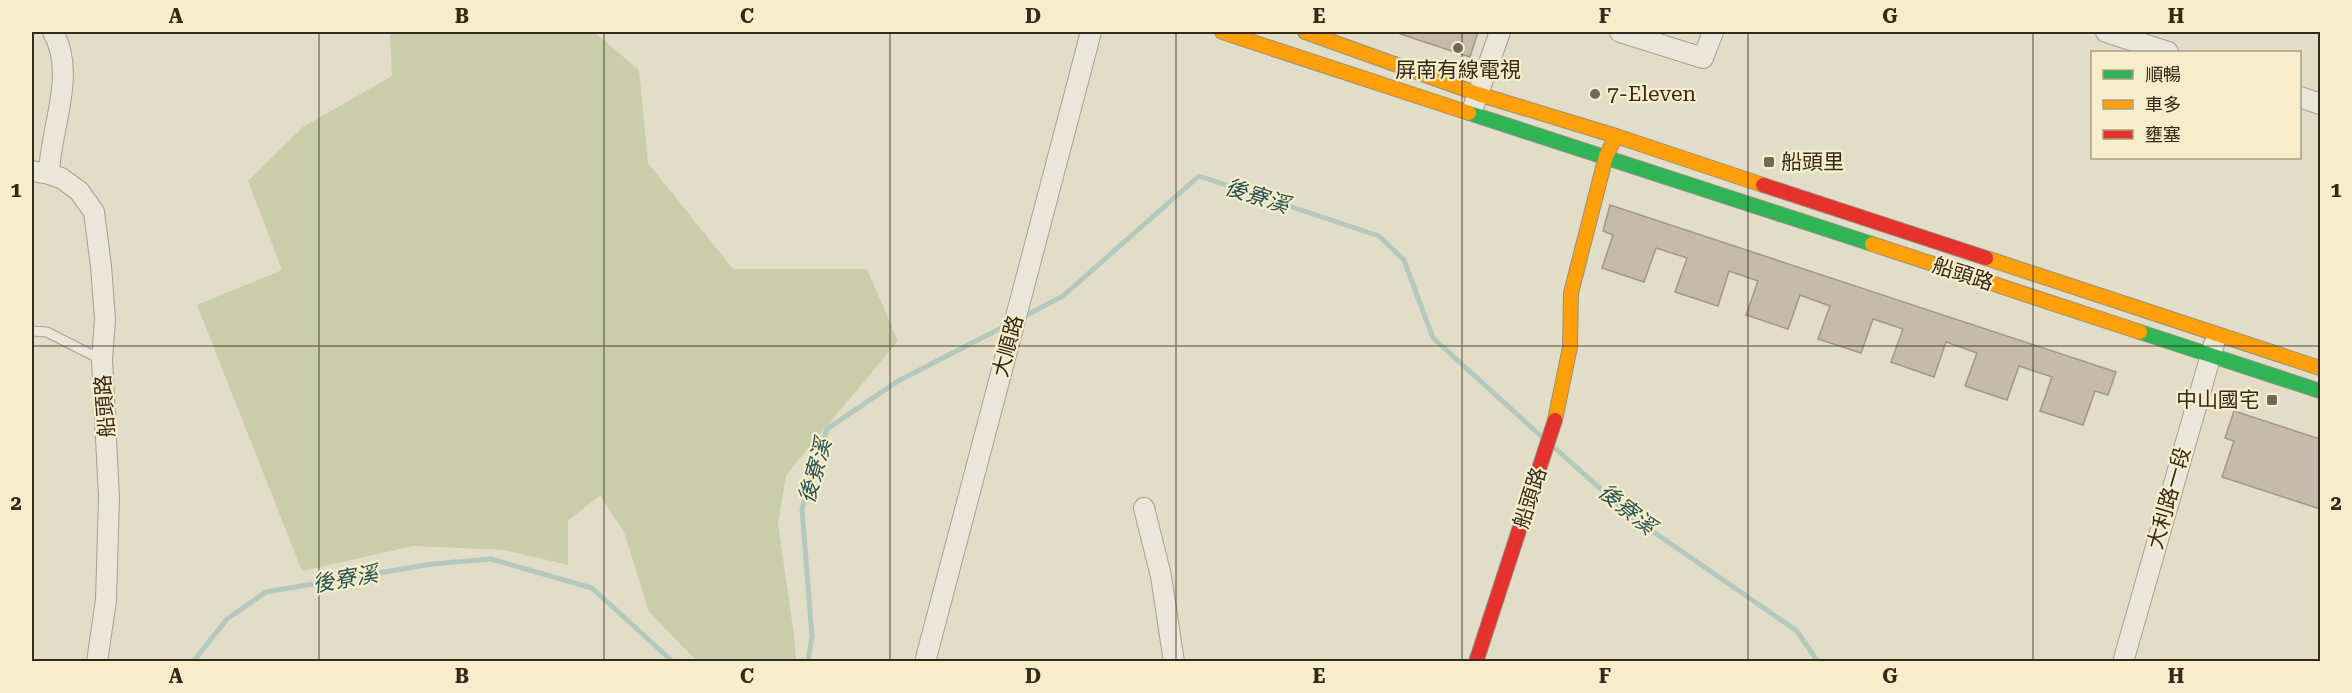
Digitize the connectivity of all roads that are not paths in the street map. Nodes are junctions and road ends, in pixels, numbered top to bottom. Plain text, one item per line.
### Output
1 (53, 32) edge
2 (1091, 32) edge
3 (1222, 32) edge
4 (1305, 32) edge
5 (1500, 32) edge
6 (1620, 32) edge
7 (1713, 32) edge
8 (2106, 32) edge
9 (2165, 51) edge
10 (1478, 94) junction
11 (2301, 97) edge
12 (2320, 104) edge
13 (1471, 112) junction
14 (1616, 136) junction
15 (1606, 156) junction
16 (40, 172) edge
17 (32, 331) edge
18 (2216, 334) junction
19 (2211, 356) junction
20 (102, 360) junction
21 (2320, 368) edge
22 (2320, 391) edge
23 (1144, 508) dead end
24 (98, 662) edge
25 (925, 662) edge
26 (1174, 662) edge
27 (1476, 662) edge
28 (2123, 662) edge

1 - 16 street, 船頭路
2 - 25 street, 大順路
3 - 13 main road, 船頭路
4 - 10 main road, 船頭路
5 - 10 street
6 - 7 street
8 - 9 street
10 - 13 street
10 - 14 main road, 船頭路
11 - 12 street
13 - 15 main road, 船頭路
14 - 15 main road, 船頭路
14 - 18 main road, 船頭路
15 - 19 main road, 船頭路
15 - 27 main road, 船頭路
16 - 20 street, 船頭路
17 - 20 lane
18 - 19 street, 大利路一段
18 - 21 main road, 船頭路
19 - 22 main road, 船頭路
19 - 28 street, 大利路一段
20 - 24 street, 船頭路
23 - 26 street

